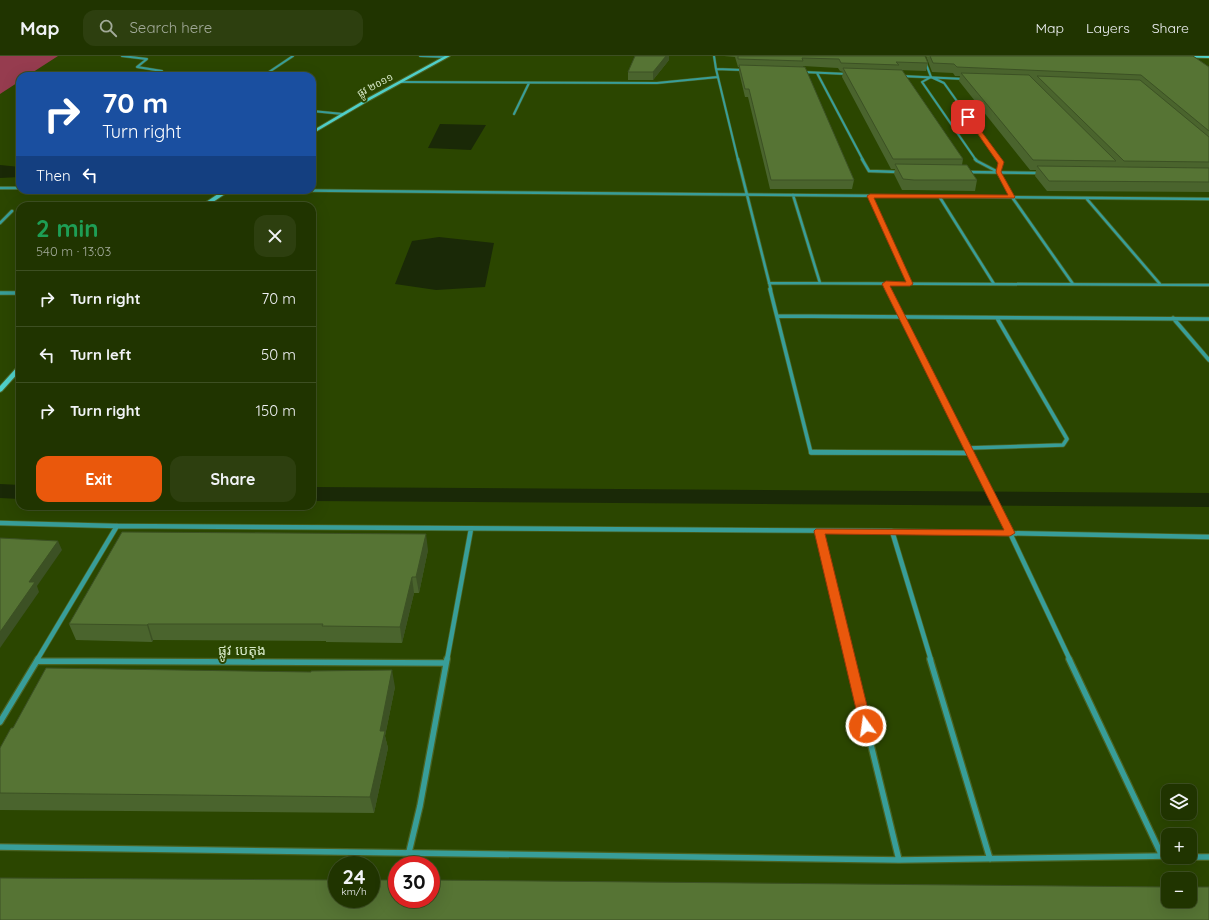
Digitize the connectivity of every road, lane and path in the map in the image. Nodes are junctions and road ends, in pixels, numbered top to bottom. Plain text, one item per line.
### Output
1 (122, 56) edge
2 (293, 56) edge
3 (420, 56) edge
4 (714, 56) edge
5 (923, 56) edge
6 (1172, 56) edge
7 (446, 57) edge
8 (1209, 57) edge
9 (716, 69) junction
10 (748, 70) edge
11 (162, 71) dead end
12 (269, 72) edge
13 (802, 72) edge
14 (818, 73) junction
15 (848, 74) edge
16 (893, 76) edge
17 (718, 77) junction
18 (931, 77) junction
19 (969, 79) edge
20 (402, 82) junction
21 (530, 83) junction
22 (316, 111) edge
23 (343, 114) junction
24 (514, 114) dead end
25 (316, 131) edge
26 (907, 172) edge
27 (960, 172) edge
28 (998, 172) junction
29 (1044, 173) edge
30 (0, 188) edge
31 (16, 188) edge
32 (316, 191) edge
33 (222, 194) edge
34 (747, 195) junction
35 (793, 195) junction
36 (870, 196) junction
37 (939, 196) junction
38 (1012, 197) junction
39 (1086, 198) junction
40 (1209, 199) edge
41 (209, 202) edge
42 (12, 211) dead end
43 (0, 223) edge
44 (769, 283) junction
45 (820, 283) junction
46 (886, 284) junction
47 (910, 284) junction
48 (994, 284) junction
49 (1073, 284) junction
50 (1160, 284) junction
51 (1209, 285) edge
52 (0, 293) edge
53 (16, 293) edge
54 (777, 316) junction
55 (902, 317) junction
56 (997, 318) junction
57 (1173, 318) junction
58 (1209, 319) edge
59 (1209, 360) edge
60 (16, 372) edge
61 (0, 390) edge
62 (968, 448) junction
63 (970, 453) junction
64 (0, 523) edge
65 (117, 526) junction
66 (471, 528) junction
67 (819, 531) junction
68 (892, 531) junction
69 (1010, 533) junction
70 (1209, 537) edge
71 (37, 661) junction
72 (446, 663) junction
73 (0, 722) edge
74 (0, 847) edge
75 (1161, 848) edge
76 (409, 852) junction
77 (1161, 856) edge
78 (1197, 856) edge
79 (1209, 857) edge
80 (990, 859) junction
81 (899, 860) junction

1 - 11 street
2 - 12 street
3 - 7 street
4 - 9 street
5 - 18 street
6 - 8 main road
7 - 20 main road, ផ្លូវ ២០១១
9 - 10 street
9 - 17 street
13 - 14 street
14 - 15 street
14 - 26 street
16 - 18 street
17 - 21 street
17 - 34 street
18 - 19 street
18 - 28 street
18 - 28 street
20 - 21 street
20 - 23 main road, ផ្លូវ ២០១១
21 - 24 street
22 - 23 street
23 - 25 main road, ផ្លូវ ២០១១
27 - 28 street
28 - 29 street
28 - 38 street
30 - 31 street
32 - 34 street
33 - 41 main road
34 - 35 street
34 - 44 street
35 - 36 street
35 - 45 street
36 - 37 street
36 - 47 street
37 - 38 street
37 - 48 street
38 - 39 street
38 - 49 street
39 - 40 street
39 - 50 street
42 - 43 street
44 - 45 street
44 - 54 street
45 - 46 street
46 - 47 street
46 - 55 street
47 - 48 street
48 - 49 street
49 - 50 street
50 - 51 street
52 - 53 street
54 - 55 street
54 - 63 street
55 - 56 street
55 - 62 street
56 - 57 street
56 - 62 street
57 - 58 street
57 - 59 street
60 - 61 main road
62 - 63 street
63 - 69 street
64 - 65 street
65 - 66 street
65 - 71 street
66 - 67 street
66 - 72 street
67 - 68 street
67 - 81 street
68 - 69 street
68 - 80 street
69 - 70 street
69 - 75 street
71 - 72 street, ផ្លូវ បេតុង
71 - 73 street
72 - 76 street
74 - 76 street
76 - 81 street
77 - 80 street
78 - 79 street
80 - 81 street

